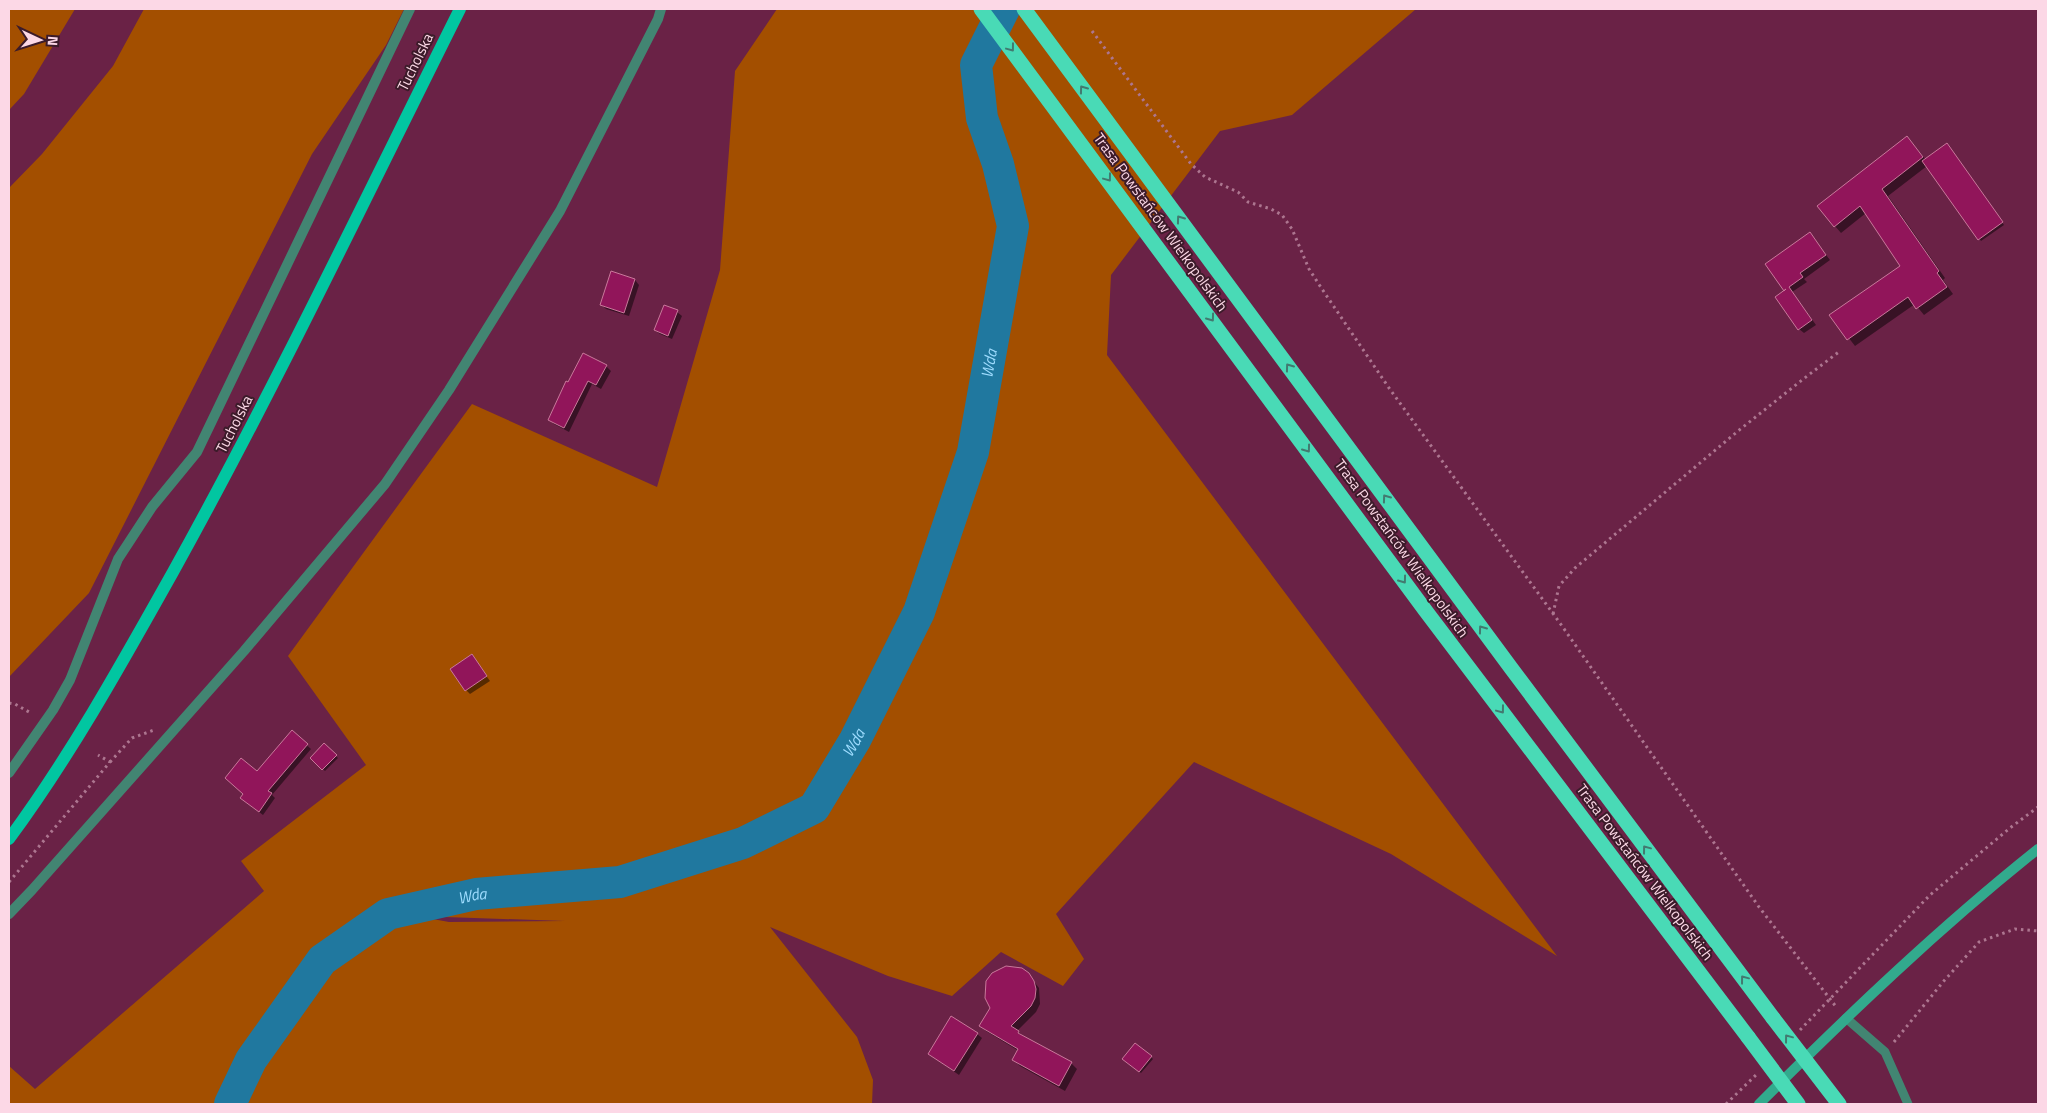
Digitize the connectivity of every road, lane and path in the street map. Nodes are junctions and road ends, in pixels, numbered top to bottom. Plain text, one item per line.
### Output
1 (410, 9) edge
2 (460, 9) edge
3 (661, 9) edge
4 (981, 9) edge
5 (1024, 9) edge
6 (1092, 31) dead end
7 (1840, 351) dead end
8 (1553, 614) junction
9 (9, 704) edge
10 (29, 712) dead end
11 (171, 733) junction
12 (98, 755) dead end
13 (110, 762) junction
14 (9, 773) edge
15 (2038, 807) edge
16 (9, 839) edge
17 (2038, 848) edge
18 (9, 882) edge
19 (9, 914) edge
20 (2038, 931) edge
21 (1831, 1000) junction
22 (1846, 1018) junction
23 (1797, 1034) dead end
24 (1885, 1052) junction
25 (1762, 1069) dead end
26 (1726, 1104) edge
27 (1759, 1104) edge
28 (1798, 1104) edge
29 (1838, 1104) edge
30 (1908, 1104) edge

1 - 14 street
2 - 16 main road, Tucholska
3 - 11 street
4 -> 28 highway, Trasa Powstańców Wielkopolskich, bridge
29 -> 5 highway, Trasa Powstańców Wielkopolskich, bridge
6 - 8 path
7 - 8 path
8 - 21 path
9 - 10 path
11 - 13 path
11 - 19 street
12 - 13 path
13 - 18 path
15 - 21 path
17 - 22 street
20 - 24 path
21 - 22 path
21 - 23 path
22 - 24 lane
22 - 27 street
24 - 30 lane
25 - 26 path

